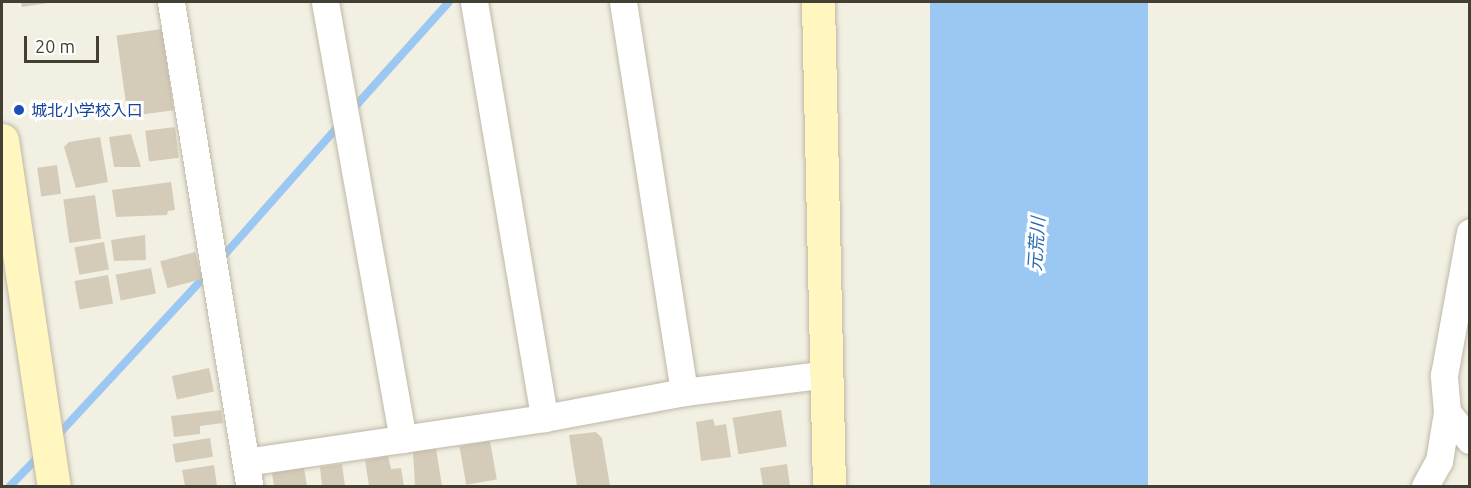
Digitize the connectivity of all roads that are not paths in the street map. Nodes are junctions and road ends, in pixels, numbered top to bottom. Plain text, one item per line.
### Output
1 (171, 2) edge
2 (325, 2) edge
3 (474, 2) edge
4 (623, 2) edge
5 (818, 2) edge
6 (2, 140) edge
7 (1470, 232) edge
8 (1465, 287) edge
9 (829, 374) junction
10 (684, 392) junction
11 (1447, 412) junction
12 (544, 418) junction
13 (403, 439) junction
14 (1470, 440) edge
15 (248, 474) edge
16 (54, 486) edge
17 (829, 486) edge
18 (1425, 486) edge

1 - 15 street
2 - 13 street
3 - 12 street
4 - 10 street
5 - 9 street
6 - 16 street
7 - 8 street
8 - 11 street
9 - 10 street
9 - 17 street
10 - 12 street
11 - 14 street
11 - 18 street
12 - 13 street
13 - 15 street

